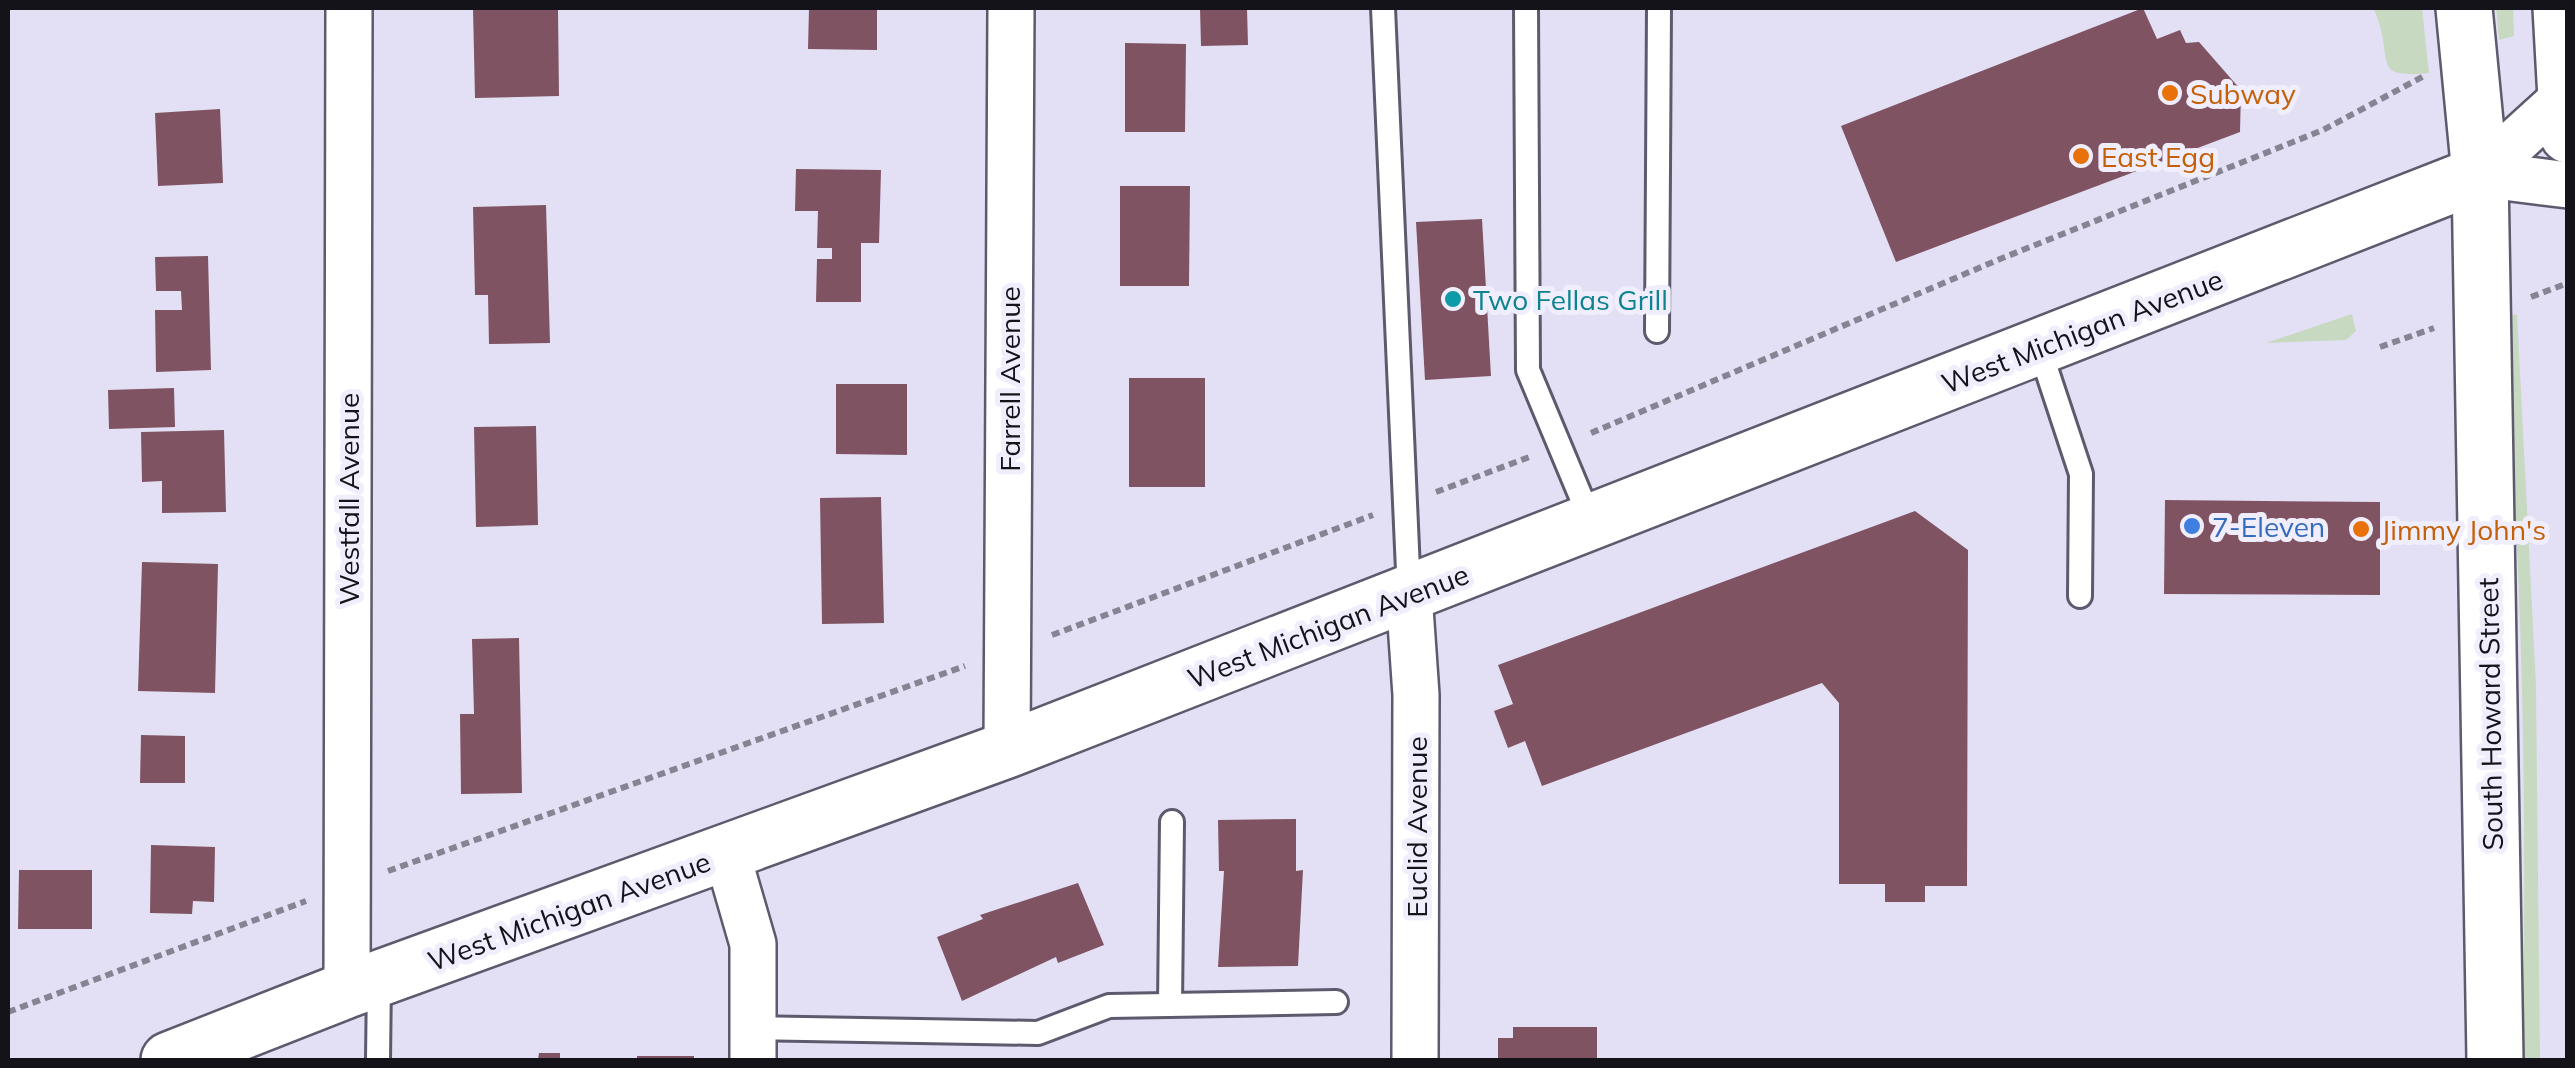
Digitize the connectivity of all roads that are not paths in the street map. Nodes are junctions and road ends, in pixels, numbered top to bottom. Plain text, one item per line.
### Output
1 (350, 8) edge
2 (1011, 8) edge
3 (1383, 8) edge
4 (1526, 8) edge
5 (1659, 8) edge
6 (2561, 8) edge
7 (2467, 32) edge
8 (2566, 108) edge
9 (2480, 174) junction
10 (2568, 185) edge
11 (1656, 331) dead end
12 (2039, 346) junction
13 (1592, 524) junction
14 (1409, 594) junction
15 (2080, 596) dead end
16 (1007, 750) junction
17 (1172, 822) dead end
18 (727, 854) junction
19 (363, 985) junction
20 (1336, 1002) dead end
21 (1170, 1005) junction
22 (753, 1044) edge
23 (169, 1060) edge
24 (378, 1060) edge
25 (1415, 1060) edge
26 (2495, 1060) edge

1 - 19 street, Westfall Avenue
2 - 16 street, Farrell Avenue
3 - 14 lane
4 - 13 lane
5 - 11 lane
6 - 8 street
7 - 9 street, South Howard Street
8 - 9 street, West Michigan Avenue
9 - 10 street, West Michigan Avenue
9 - 12 street, West Michigan Avenue
9 - 26 street, South Howard Street
12 - 13 street, West Michigan Avenue
12 - 15 lane
13 - 14 street, West Michigan Avenue
14 - 16 street, West Michigan Avenue
14 - 25 street, Euclid Avenue
16 - 18 street, West Michigan Avenue
17 - 21 lane
18 - 19 street, West Michigan Avenue
18 - 22 street
19 - 23 street, West Michigan Avenue
19 - 24 lane
20 - 21 lane
21 - 22 lane

